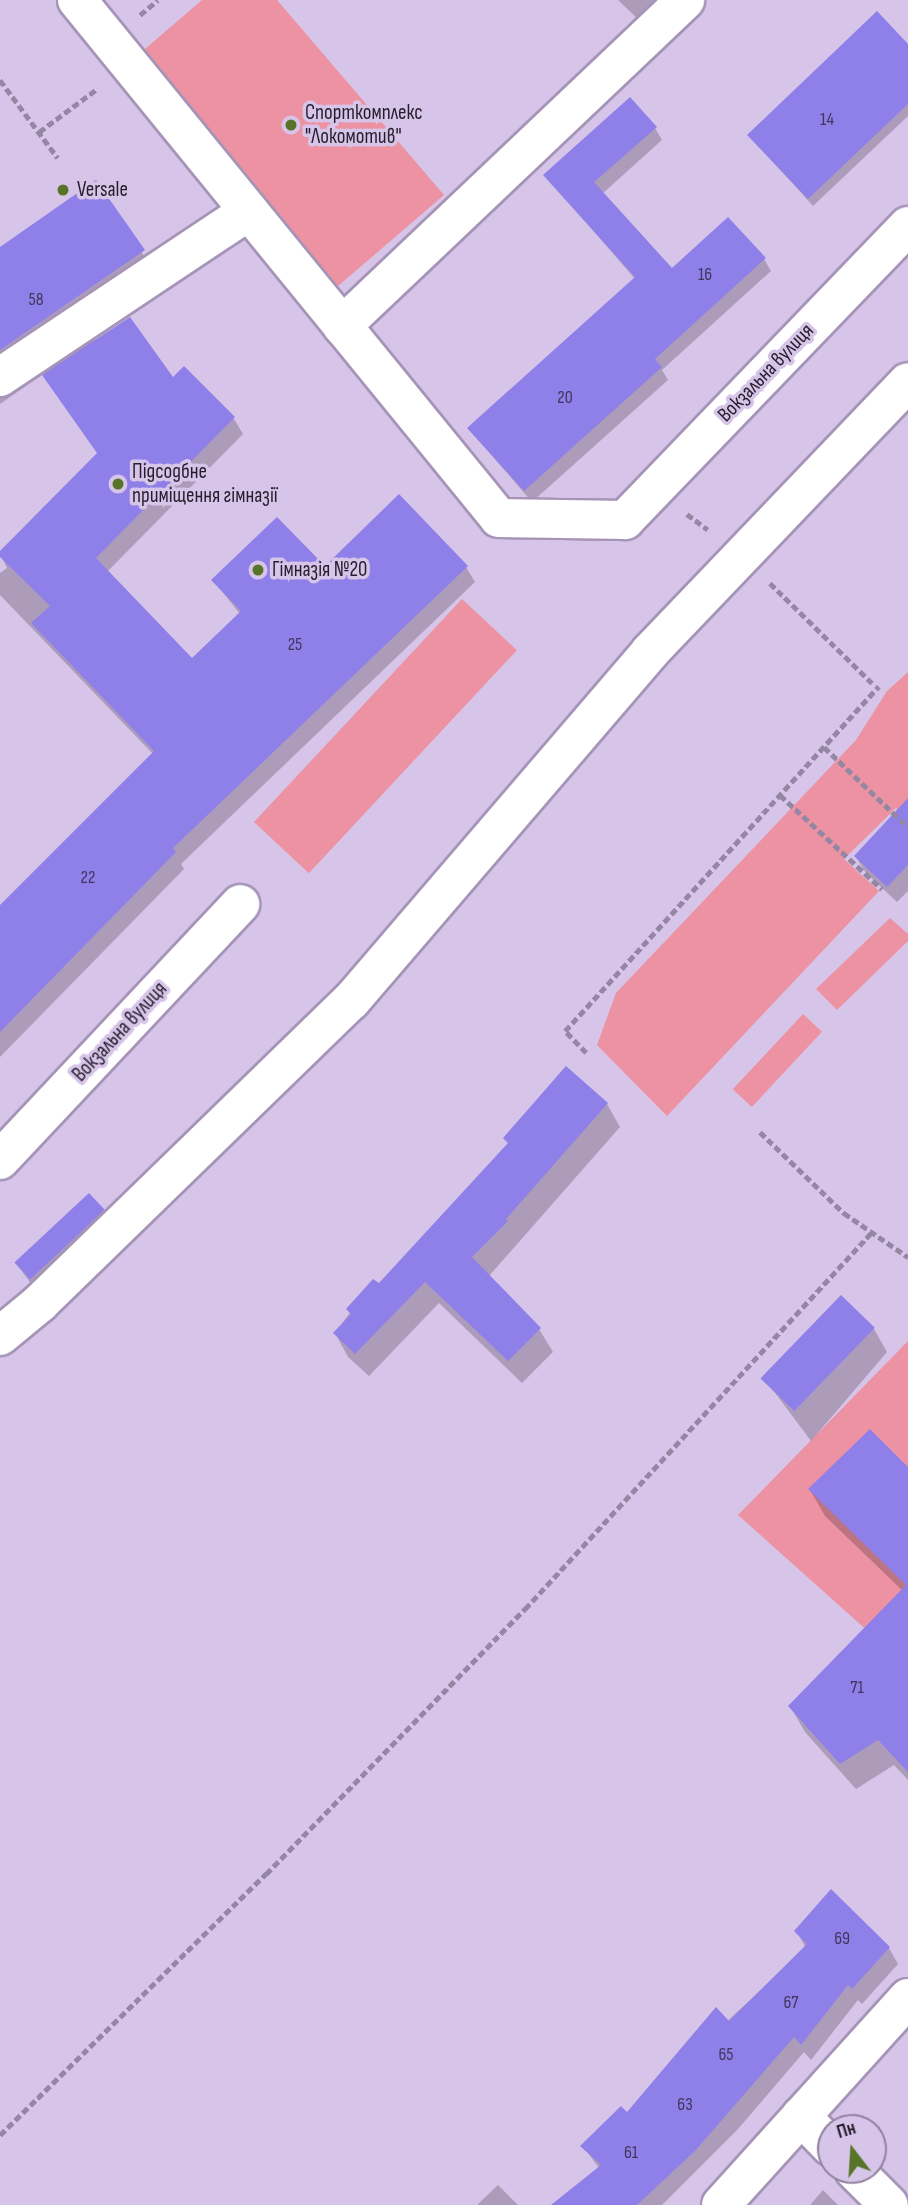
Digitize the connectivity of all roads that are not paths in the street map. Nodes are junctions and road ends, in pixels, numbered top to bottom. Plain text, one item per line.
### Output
1 (77, 0) edge
2 (685, 0) edge
3 (249, 211) junction
4 (908, 226) edge
5 (342, 326) junction
6 (0, 377) edge
7 (908, 382) edge
8 (240, 904) dead end
9 (0, 1160) edge
10 (0, 1336) edge
11 (908, 1998) edge
12 (801, 2116) junction
13 (817, 2133) edge
14 (868, 2184) edge
15 (721, 2205) edge
16 (889, 2205) edge

1 - 3 street
2 - 5 street
3 - 5 street
3 - 6 street
4 - 5 street, Вокзальна вулиця
7 - 10 street
8 - 9 street, Вокзальна вулиця
11 - 12 street
12 - 13 street
12 - 15 street
14 - 16 street

